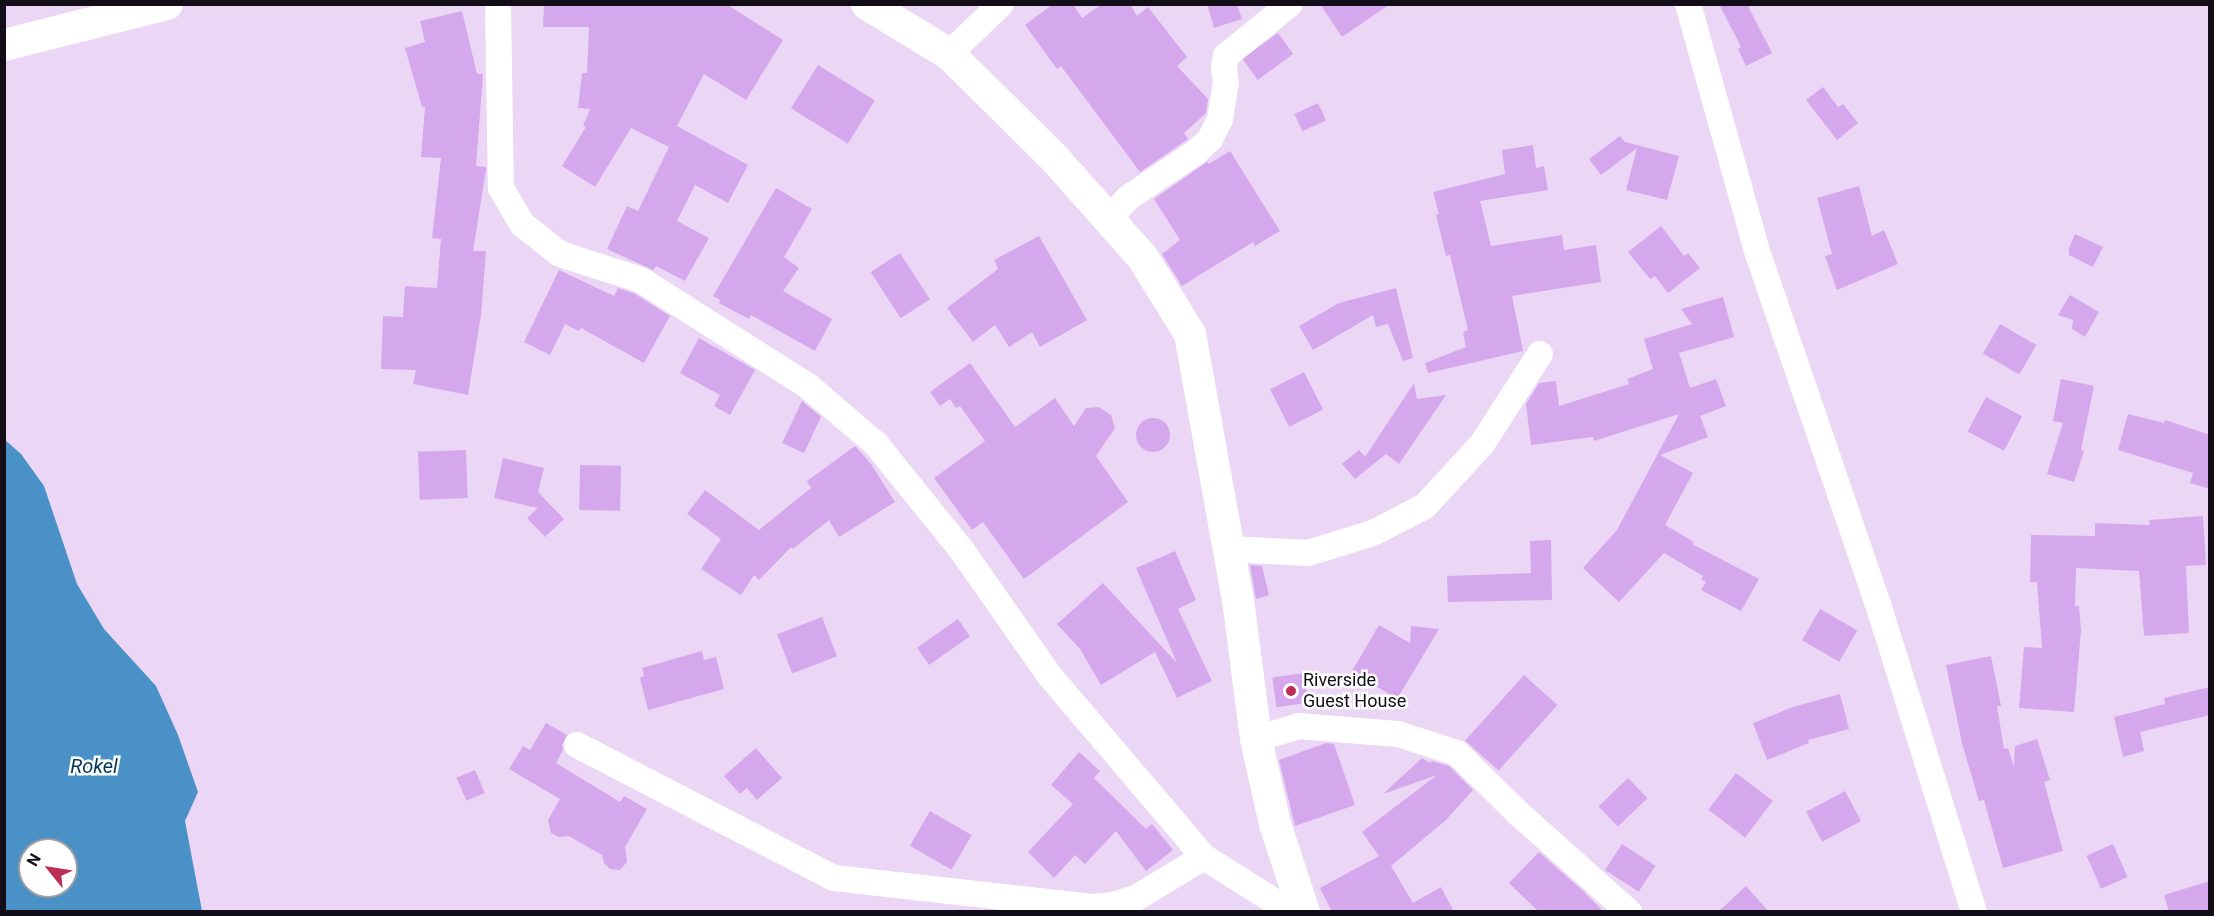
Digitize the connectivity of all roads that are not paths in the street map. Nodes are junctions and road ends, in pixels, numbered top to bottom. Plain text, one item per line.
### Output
1 (167, 4) edge
2 (498, 4) edge
3 (867, 4) edge
4 (1001, 4) edge
5 (1290, 4) edge
6 (1688, 4) edge
7 (4, 45) edge
8 (949, 54) junction
9 (1109, 219) junction
10 (1540, 354) dead end
11 (1229, 549) junction
12 (1256, 739) junction
13 (577, 745) dead end
14 (1204, 857) junction
15 (772, 860) dead end
16 (834, 878) junction
17 (1291, 912) edge
18 (1304, 912) edge
19 (1629, 912) edge
20 (1974, 912) edge

1 - 7 street
2 - 14 street
3 - 8 street
4 - 8 street
5 - 9 street
6 - 20 street
8 - 9 street
9 - 11 street
10 - 11 street
11 - 12 street
12 - 18 street
12 - 19 street
13 - 16 street
14 - 16 street
14 - 17 street
15 - 16 street

